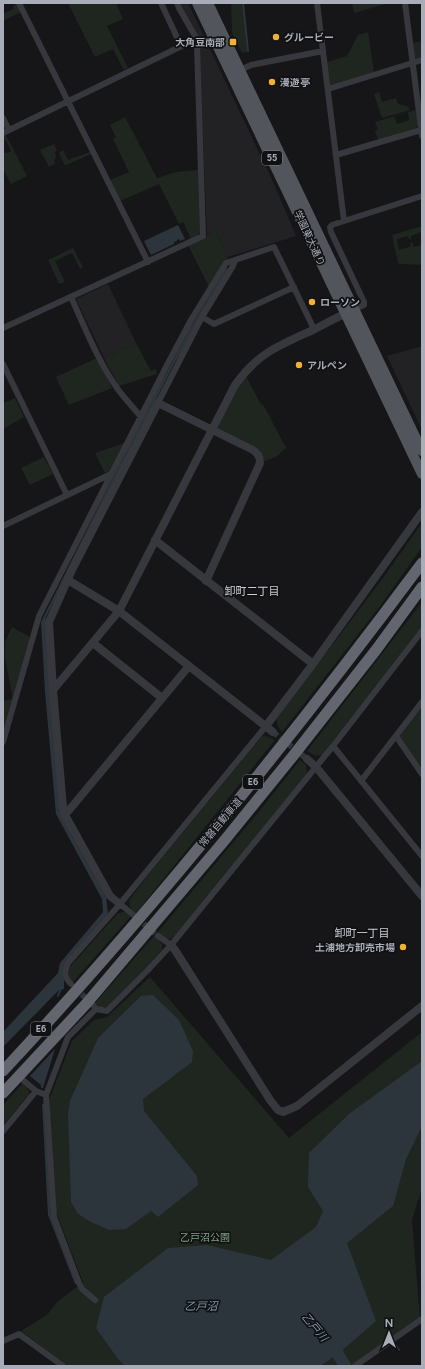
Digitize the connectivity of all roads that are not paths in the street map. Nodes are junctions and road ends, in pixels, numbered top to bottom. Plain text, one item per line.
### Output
1 (19, 3) edge
2 (161, 3) edge
3 (177, 3) edge
4 (197, 3) edge
5 (208, 3) edge
6 (317, 3) edge
7 (405, 3) edge
8 (196, 39) junction
9 (181, 46) junction
10 (323, 51) junction
11 (422, 60) edge
12 (412, 63) junction
13 (236, 72) junction
14 (328, 89) junction
15 (68, 101) junction
16 (3, 118) edge
17 (6, 132) edge
18 (422, 133) edge
19 (336, 155) junction
20 (422, 196) edge
21 (344, 220) junction
22 (235, 260) junction
23 (148, 262) junction
24 (294, 287) junction
25 (71, 297) junction
26 (350, 311) junction
27 (202, 317) junction
28 (3, 328) edge
29 (314, 329) junction
30 (3, 364) edge
31 (395, 394) junction
32 (385, 398) junction
33 (158, 403) junction
34 (141, 417) junction
35 (212, 429) junction
36 (422, 451) edge
37 (111, 474) junction
38 (422, 474) edge
39 (67, 495) junction
40 (422, 512) edge
41 (3, 526) edge
42 (155, 540) junction
43 (422, 563) edge
44 (68, 580) junction
45 (206, 582) junction
46 (422, 587) edge
47 (119, 611) junction
48 (422, 631) edge
49 (93, 643) junction
50 (313, 664) junction
51 (189, 666) junction
52 (53, 690) junction
53 (162, 698) junction
54 (422, 702) edge
55 (266, 726) junction
56 (273, 732) tunnel mouth
57 (396, 736) junction
58 (3, 742) edge
59 (333, 746) junction
60 (307, 759) tunnel mouth
61 (316, 767) junction
62 (422, 774) edge
63 (361, 780) junction
64 (65, 815) junction
65 (422, 856) edge
66 (422, 896) edge
67 (120, 904) junction
68 (130, 912) tunnel mouth
69 (158, 936) tunnel mouth
70 (170, 945) junction
71 (72, 989) junction
72 (92, 1006) junction
73 (422, 1006) edge
74 (6, 1068) edge
75 (22, 1078) junction
76 (36, 1091) junction
77 (3, 1093) edge
78 (46, 1095) junction
79 (3, 1131) edge
80 (95, 1300) dead end
81 (422, 1319) edge
82 (3, 1341) edge
83 (63, 1366) edge
84 (355, 1366) edge

1 - 15 street
2 - 9 street
3 - 8 street
4 - 13 main road, 学園東大通り / 55
5 - 13 main road, 学園東大通り / 55
6 - 10 street
7 - 12 street
8 - 9 street
8 - 23 street
9 - 15 street
10 - 13 street
10 - 14 street
11 - 12 street
12 - 14 street
12 - 18 street
13 - 26 main road, 学園東大通り / 55
14 - 19 street
15 - 17 street
15 - 23 street
16 - 17 street
18 - 19 street
19 - 21 street
20 - 21 street
21 - 26 street
22 - 24 street
22 - 27 street
22 - 34 street
23 - 25 street
24 - 27 street
24 - 29 street
25 - 28 street
25 - 34 street
26 - 29 street
26 - 31 main road, 学園東大通り / 55
26 - 32 main road, 学園東大通り / 55
27 - 33 street
29 - 35 street
30 - 39 street
31 - 32 street
31 - 36 main road, 学園東大通り / 55
32 - 38 main road, 学園東大通り / 55
33 - 35 street
33 - 44 street
34 - 37 street
35 - 42 street
35 - 45 street
37 - 39 street
37 - 58 street
39 - 41 street
40 - 50 street
42 - 45 street
42 - 47 street
43 - 71 highway, 常磐自動車道 / E6
44 - 47 street
44 - 52 street
45 - 50 street
46 - 72 highway, 常磐自動車道 / E6
47 - 49 street
47 - 51 street
48 - 59 street
49 - 52 street
49 - 53 street
50 - 55 street
51 - 53 street
51 - 55 street
52 - 64 street
53 - 64 street
54 - 57 street
55 - 56 street
55 - 67 street
57 - 62 street
57 - 63 street
59 - 61 street
59 - 63 street
60 - 61 street
61 - 66 street
61 - 70 street
63 - 65 street
64 - 67 street
67 - 68 street
67 - 71 street
69 - 70 street
70 - 72 street
70 - 73 street
71 - 74 highway, 常磐自動車道 / E6
72 - 75 highway, 常磐自動車道 / E6
72 - 78 street
75 - 76 street
75 - 77 highway, 常磐自動車道 / E6
76 - 78 street
76 - 79 street
78 - 80 street
81 - 84 street
82 - 83 street

